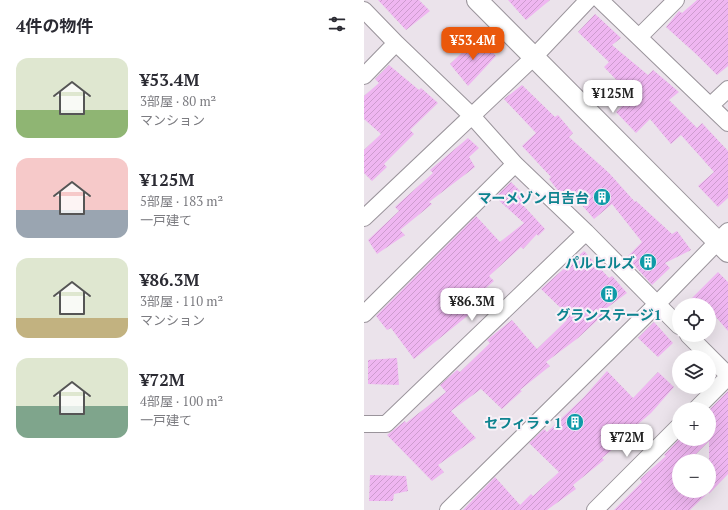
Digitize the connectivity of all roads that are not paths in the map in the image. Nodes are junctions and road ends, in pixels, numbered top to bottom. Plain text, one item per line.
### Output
1 (477, 0) edge
2 (588, 0) edge
3 (600, 0) edge
4 (676, 0) edge
5 (364, 10) edge
6 (639, 37) junction
7 (396, 43) junction
8 (534, 57) junction
9 (364, 76) edge
10 (728, 89) edge
11 (711, 106) junction
12 (472, 116) junction
13 (728, 123) edge
14 (515, 164) junction
15 (364, 218) edge
16 (586, 232) junction
17 (725, 241) edge
18 (657, 304) junction
19 (364, 314) edge
20 (672, 319) edge
21 (695, 342) edge
22 (728, 376) edge
23 (703, 402) edge
24 (364, 424) edge
25 (672, 433) edge
26 (448, 510) edge
27 (595, 510) edge

1 - 8 street
2 - 8 street
3 - 6 street
4 - 6 street
5 - 7 street
6 - 11 street
7 - 9 street
7 - 12 street
8 - 12 street
8 - 17 street
10 - 11 street
11 - 13 street
12 - 14 street
12 - 15 street
14 - 16 street
14 - 19 street
16 - 18 street
16 - 24 street
17 - 18 street
18 - 20 street
18 - 26 street
21 - 22 street
22 - 23 street
25 - 27 street

